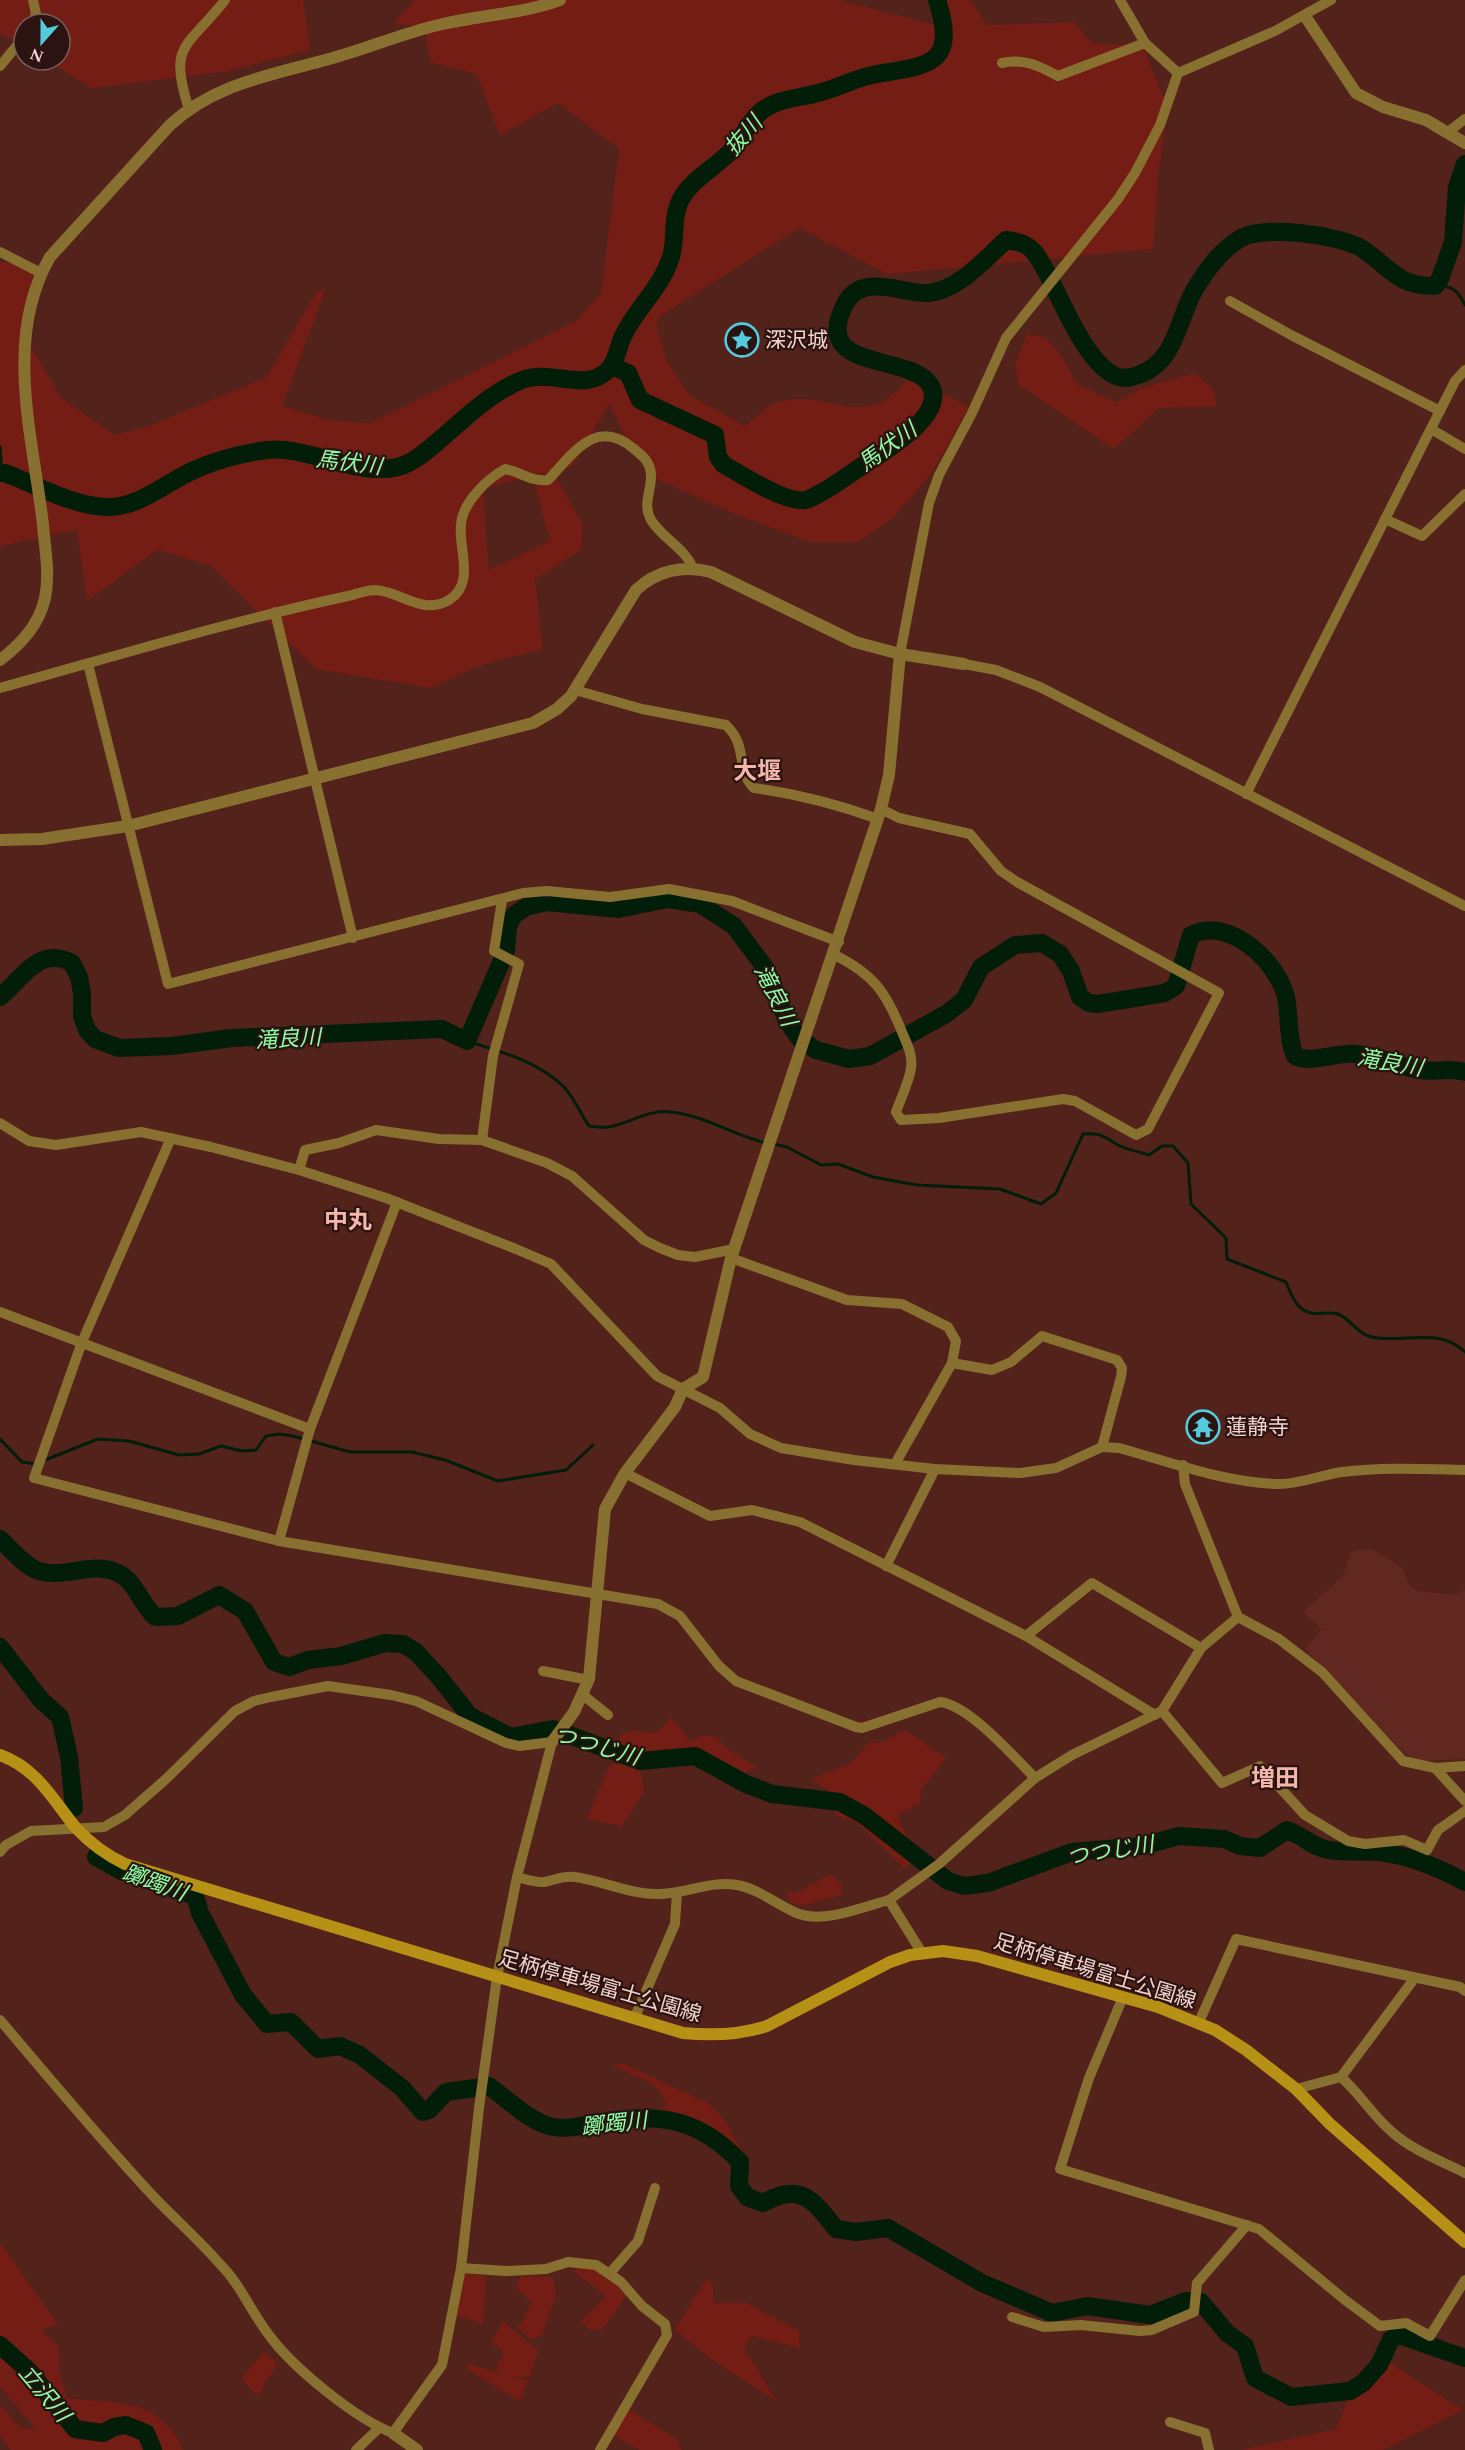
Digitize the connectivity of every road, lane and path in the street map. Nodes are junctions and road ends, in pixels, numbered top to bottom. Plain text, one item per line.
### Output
1 (225, 0) edge
2 (560, 0) edge
3 (1120, 0) edge
4 (1331, 0) edge
5 (1305, 16) junction
6 (1145, 43) junction
7 (12, 52) edge
8 (1002, 63) dead end
9 (0, 66) edge
10 (1178, 74) junction
11 (189, 110) junction
12 (1465, 119) edge
13 (1448, 132) junction
14 (1465, 143) edge
15 (0, 252) edge
16 (41, 273) junction
17 (1230, 301) dead end
18 (1465, 370) edge
19 (1440, 411) junction
20 (1431, 429) junction
21 (1465, 449) edge
22 (1465, 494) edge
23 (1385, 519) junction
24 (693, 568) junction
25 (274, 612) junction
26 (900, 654) junction
27 (0, 660) edge
28 (88, 664) junction
29 (964, 664) joint
30 (0, 688) edge
31 (575, 690) junction
32 (313, 779) junction
33 (1246, 794) junction
34 (880, 814) junction
35 (128, 826) junction
36 (0, 840) edge
37 (502, 900) junction
38 (1465, 906) edge
39 (353, 938) junction
40 (837, 948) junction
41 (0, 1125) edge
42 (171, 1138) junction
43 (482, 1140) junction
44 (299, 1170) junction
45 (397, 1202) junction
46 (733, 1254) junction
47 (0, 1312) edge
48 (82, 1341) junction
49 (952, 1363) junction
50 (683, 1389) junction
51 (310, 1429) junction
52 (1102, 1447) junction
53 (895, 1464) junction
54 (1183, 1465) junction
55 (935, 1469) junction
56 (1465, 1470) edge
57 (625, 1473) junction
58 (279, 1541) junction
59 (886, 1566) junction
60 (598, 1596) junction
61 (1238, 1617) junction
62 (1026, 1636) junction
63 (1201, 1648) junction
64 (543, 1671) dead end
65 (589, 1680) junction
66 (583, 1695) junction
67 (1158, 1713) junction
68 (608, 1715) dead end
69 (557, 1735) junction
70 (0, 1755) edge
71 (1465, 1766) edge
72 (1435, 1768) junction
73 (1035, 1778) junction
74 (1465, 1802) edge
75 (1465, 1811) edge
76 (77, 1829) junction
77 (0, 1852) edge
78 (517, 1877) junction
79 (676, 1892) junction
80 (889, 1900) junction
81 (922, 1953) junction
82 (497, 1977) junction
83 (1414, 1979) junction
84 (1465, 1991) edge
85 (1123, 1997) junction
86 (634, 2019) junction
87 (0, 2020) edge
88 (1199, 2022) junction
89 (1341, 2078) junction
90 (1296, 2089) junction
91 (1465, 2173) edge
92 (655, 2188) dead end
93 (1247, 2225) junction
94 (1465, 2242) edge
95 (461, 2268) junction
96 (610, 2273) junction
97 (1465, 2280) edge
98 (1012, 2317) dead end
99 (1170, 2422) dead end
100 (379, 2428) junction
101 (393, 2433) junction
102 (356, 2450) edge
103 (417, 2450) edge
104 (600, 2450) edge
105 (1209, 2450) edge

1 - 11 street
2 - 11 street
3 - 6 street
4 - 5 street
5 - 10 street
5 - 13 street
6 - 8 street
6 - 10 street
7 - 9 street
10 - 26 street
11 - 16 street
12 - 13 street
13 - 14 street
15 - 16 street
16 - 27 street
17 - 19 street
18 - 19 street
19 - 20 street
20 - 21 street
20 - 23 street
22 - 23 street
23 - 33 street
24 - 25 street
24 - 26 street
24 - 31 street
25 - 28 street
25 - 32 street
26 - 29 street
26 - 34 street
28 - 30 street
28 - 35 street
29 - 33 street
31 - 32 street
31 - 34 street
32 - 35 street
32 - 39 street
33 - 38 street
34 - 40 street
34 - 40 street
35 - 36 street
35 - 39 street
37 - 39 street
37 - 40 street
37 - 43 street
40 - 46 street
41 - 42 street
42 - 44 street
42 - 48 street
43 - 44 street
43 - 46 street
44 - 45 street
45 - 50 street
45 - 51 street
46 - 49 street
46 - 50 street
47 - 48 street
48 - 51 street
48 - 58 street
49 - 52 street
49 - 53 street
50 - 53 street
50 - 57 street
51 - 58 street
52 - 54 street
52 - 55 street
53 - 55 street
54 - 56 street
54 - 61 street
55 - 59 street
57 - 59 street
57 - 60 street
58 - 60 street
59 - 62 street
60 - 65 street
60 - 73 street
61 - 63 street
61 - 72 street
62 - 63 street
62 - 67 street
63 - 67 street
64 - 65 street
65 - 66 street
66 - 68 street
66 - 69 street
67 - 73 street
67 - 75 street
69 - 76 street
69 - 78 street
70 - 76 main road, 足柄停車場富士公園線
71 - 72 street
72 - 74 street
73 - 80 street
76 - 77 street
76 - 82 main road, 足柄停車場富士公園線
78 - 79 street
78 - 82 street
79 - 80 street
79 - 86 street
80 - 81 street
81 - 85 main road, 足柄停車場富士公園線
81 - 86 main road, 足柄停車場富士公園線
82 - 86 main road, 足柄停車場富士公園線
82 - 95 street
83 - 84 street
83 - 88 street
83 - 89 street
85 - 88 main road, 足柄停車場富士公園線
85 - 93 street
87 - 100 street
88 - 90 main road, 足柄停車場富士公園線
89 - 90 street
89 - 91 street
90 - 94 main road, 足柄停車場富士公園線
92 - 96 street
93 - 97 street
93 - 98 street
95 - 96 street
95 - 101 street
96 - 104 street
99 - 105 street
100 - 101 street
100 - 102 street
101 - 103 street

